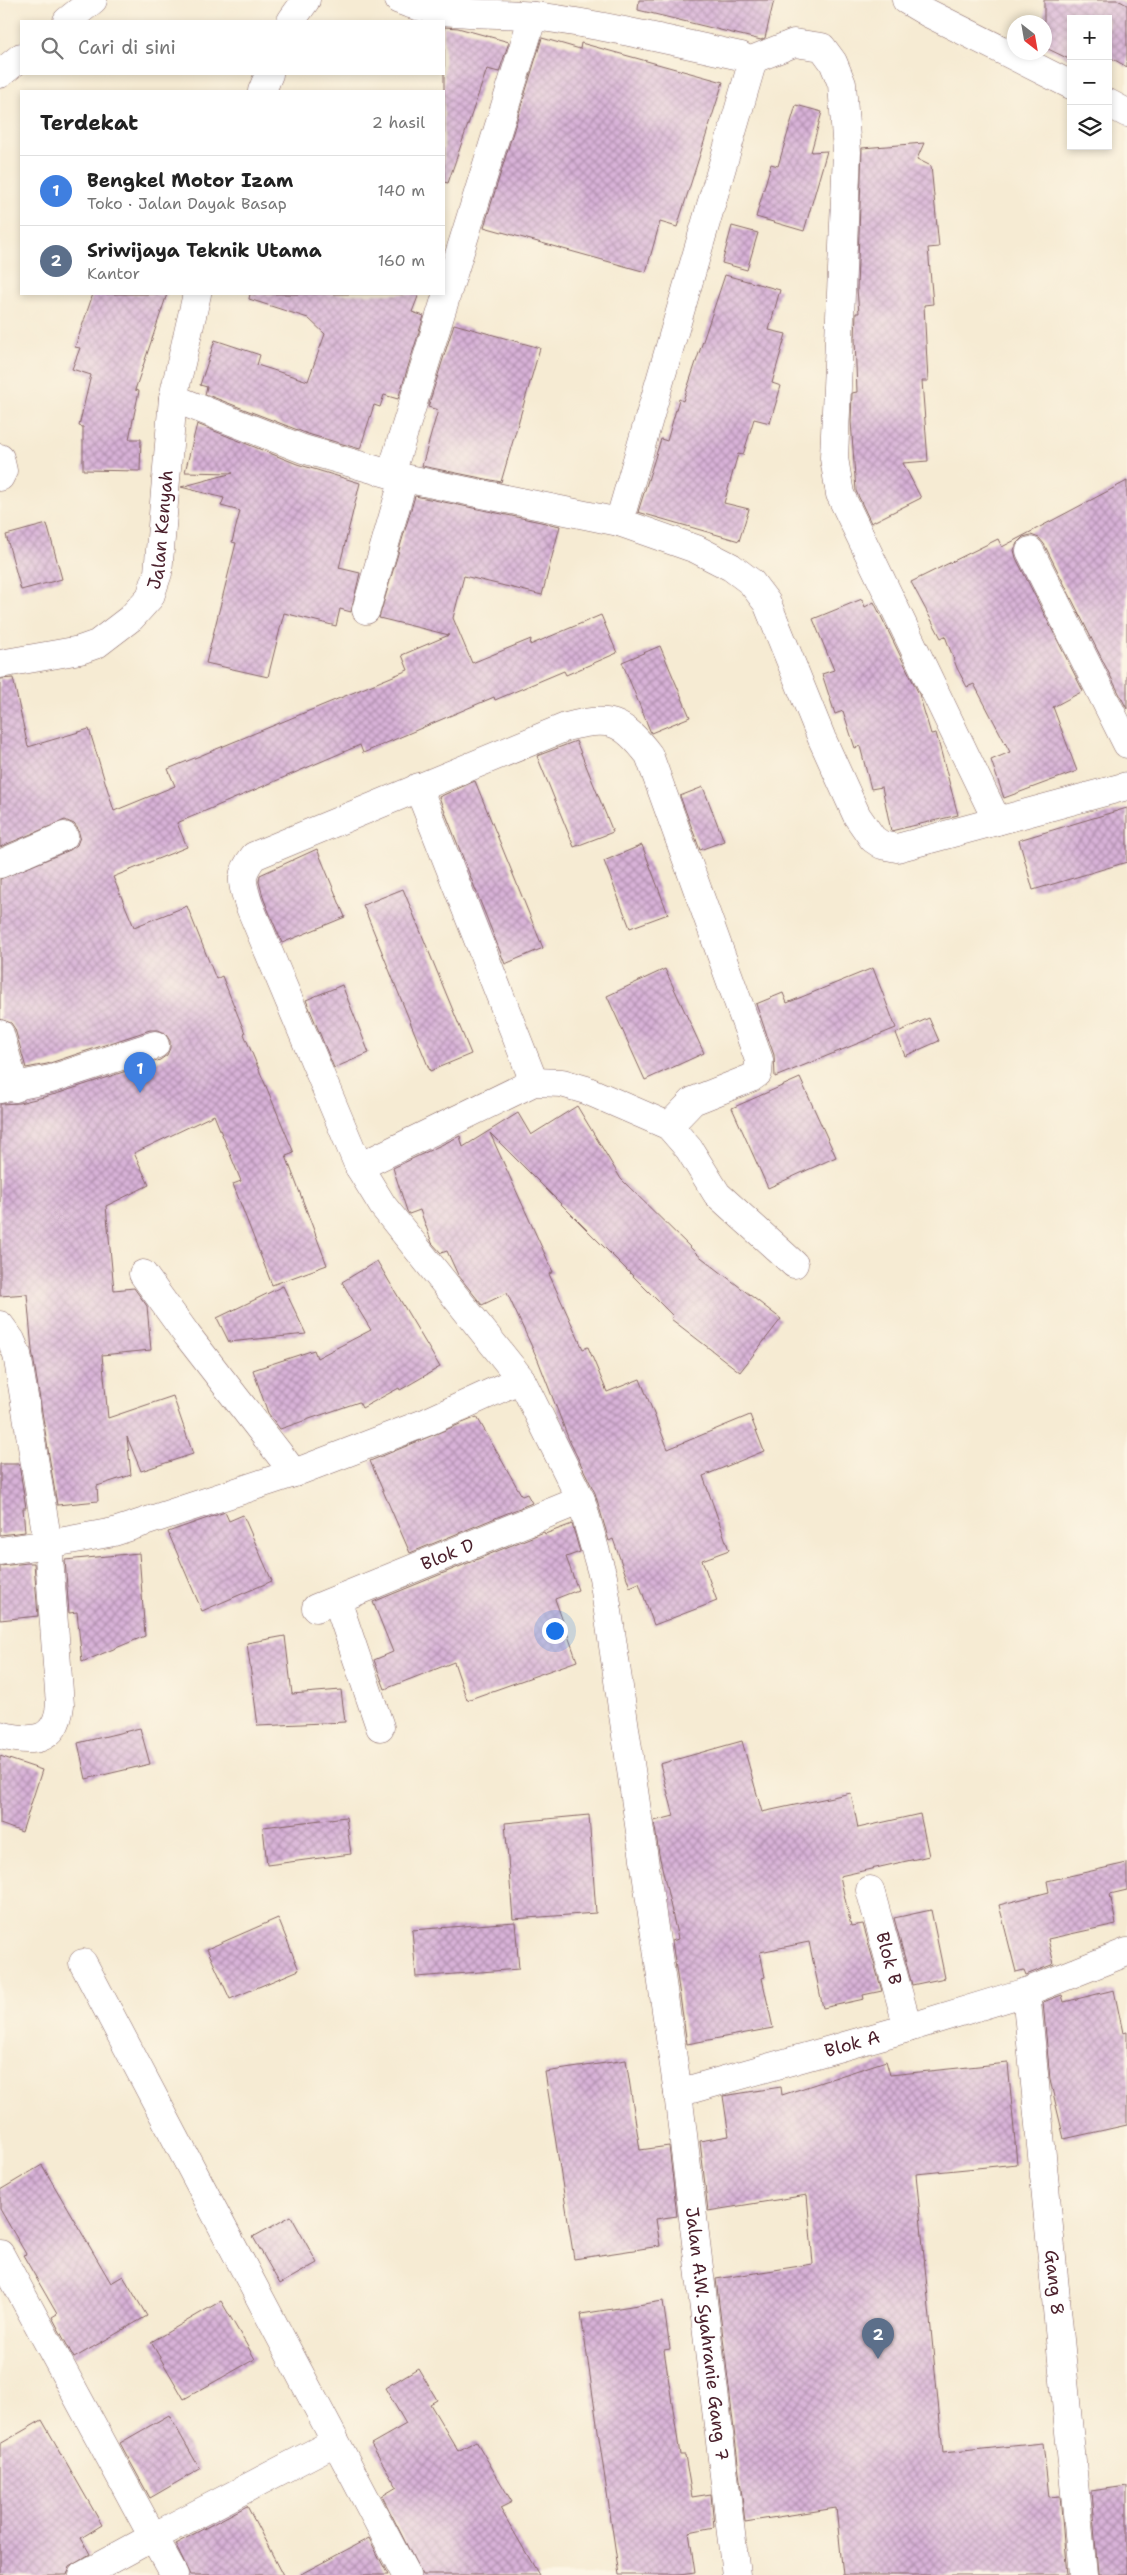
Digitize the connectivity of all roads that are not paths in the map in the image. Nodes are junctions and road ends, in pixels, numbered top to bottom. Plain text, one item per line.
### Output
1 (93, 0) edge
2 (306, 0) edge
3 (399, 0) edge
4 (918, 4) edge
5 (533, 16) junction
6 (67, 20) edge
7 (292, 20) edge
8 (20, 58) edge
9 (749, 61) junction
10 (0, 74) edge
11 (269, 75) edge
12 (1067, 83) edge
13 (262, 90) edge
14 (1110, 105) edge
15 (1127, 113) edge
16 (197, 295) edge
17 (173, 398) junction
18 (0, 458) edge
19 (0, 476) edge
20 (398, 476) junction
21 (619, 522) junction
22 (1030, 551) dead end
23 (366, 610) dead end
24 (0, 664) edge
25 (1127, 744) edge
26 (1127, 786) edge
27 (418, 788) junction
28 (997, 821) junction
29 (64, 836) dead end
30 (0, 864) edge
31 (0, 1034) edge
32 (155, 1045) dead end
33 (534, 1082) junction
34 (8, 1088) edge
35 (669, 1126) junction
36 (359, 1167) junction
37 (794, 1264) dead end
38 (143, 1274) dead end
39 (0, 1325) edge
40 (521, 1379) junction
41 (294, 1473) junction
42 (580, 1500) junction
43 (48, 1544) junction
44 (0, 1551) edge
45 (380, 1727) dead end
46 (0, 1735) edge
47 (870, 1890) dead end
48 (1127, 1952) edge
49 (83, 1963) dead end
50 (1026, 1992) junction
51 (908, 2028) junction
52 (678, 2093) junction
53 (0, 2254) edge
54 (335, 2442) junction
55 (153, 2537) junction
56 (84, 2575) edge
57 (174, 2575) edge
58 (406, 2575) edge
59 (736, 2575) edge
60 (1083, 2575) edge

1 - 6 street
2 - 7 street
3 - 5 street
4 - 12 street
5 - 9 street
5 - 20 street
8 - 10 street
9 - 21 street
9 - 28 street
11 - 13 street
14 - 15 street
16 - 17 street, Jalan Kenyah
17 - 20 street
17 - 24 street, Jalan Kenyah
18 - 19 street
20 - 21 street
20 - 23 street
21 - 28 street
22 - 25 street
26 - 28 street
27 - 33 street
27 - 35 street, Jalan A.W. Syahranie Gang 7
27 - 36 street, Jalan A.W. Syahranie Gang 7
29 - 30 street
31 - 34 street
32 - 34 street
33 - 35 street
33 - 36 street
35 - 37 street
36 - 40 street, Jalan A.W. Syahranie Gang 7
38 - 41 street
39 - 43 street
40 - 41 street
40 - 42 street, Jalan A.W. Syahranie Gang 7
41 - 43 street
42 - 45 street, Blok D
42 - 52 street, Jalan A.W. Syahranie Gang 7
43 - 44 street
43 - 46 street
47 - 51 street, Blok B
48 - 50 street, Blok A
49 - 54 street
50 - 51 street, Blok A
50 - 60 street, Gang 8
51 - 52 street, Blok A
52 - 59 street, Jalan A.W. Syahranie Gang 7
53 - 55 street
54 - 55 street
54 - 58 street
55 - 56 street
55 - 57 street

